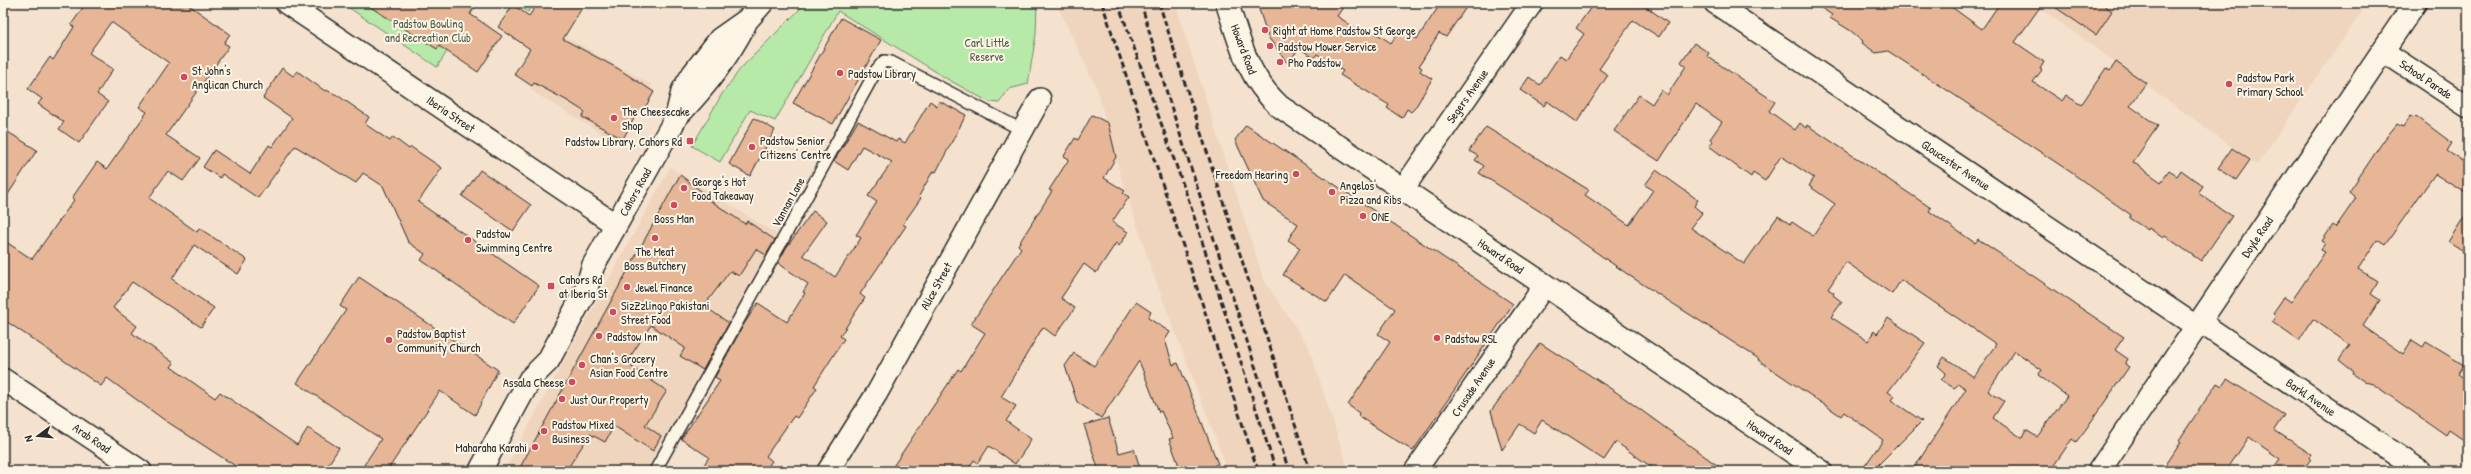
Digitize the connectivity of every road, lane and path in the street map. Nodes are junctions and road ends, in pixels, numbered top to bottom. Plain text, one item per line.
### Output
1 (286, 3) edge
2 (762, 3) edge
3 (1227, 3) edge
4 (1532, 3) edge
5 (1715, 3) edge
6 (2415, 3) edge
7 (2383, 50) junction
8 (1040, 99) dead end
9 (2468, 107) edge
10 (1022, 130) junction
11 (1403, 189) junction
12 (616, 225) junction
13 (1545, 285) junction
14 (2198, 325) junction
15 (3, 378) edge
16 (141, 471) edge
17 (480, 471) edge
18 (655, 471) edge
19 (828, 471) edge
20 (1415, 471) edge
21 (1821, 471) edge
22 (2098, 471) edge
23 (2421, 471) edge

1 - 12 street, Iberia Street
2 - 12 street, Cahors Road
3 - 11 street, Howard Road
4 - 11 street, Segers Avenue
5 - 14 street, Gloucester Avenue
6 - 7 street, Doyle Road
7 - 9 street, School Parade
7 - 14 street, Doyle Road
8 - 10 street, Alice Street
10 - 18 lane, Vannan Lane
10 - 19 street, Alice Street
11 - 13 street, Howard Road
12 - 17 street, Cahors Road
13 - 20 street, Crusade Avenue
13 - 21 street, Howard Road
14 - 22 street, Doyle Road
14 - 23 street, Barkl Avenue
15 - 16 street, Arab Road

